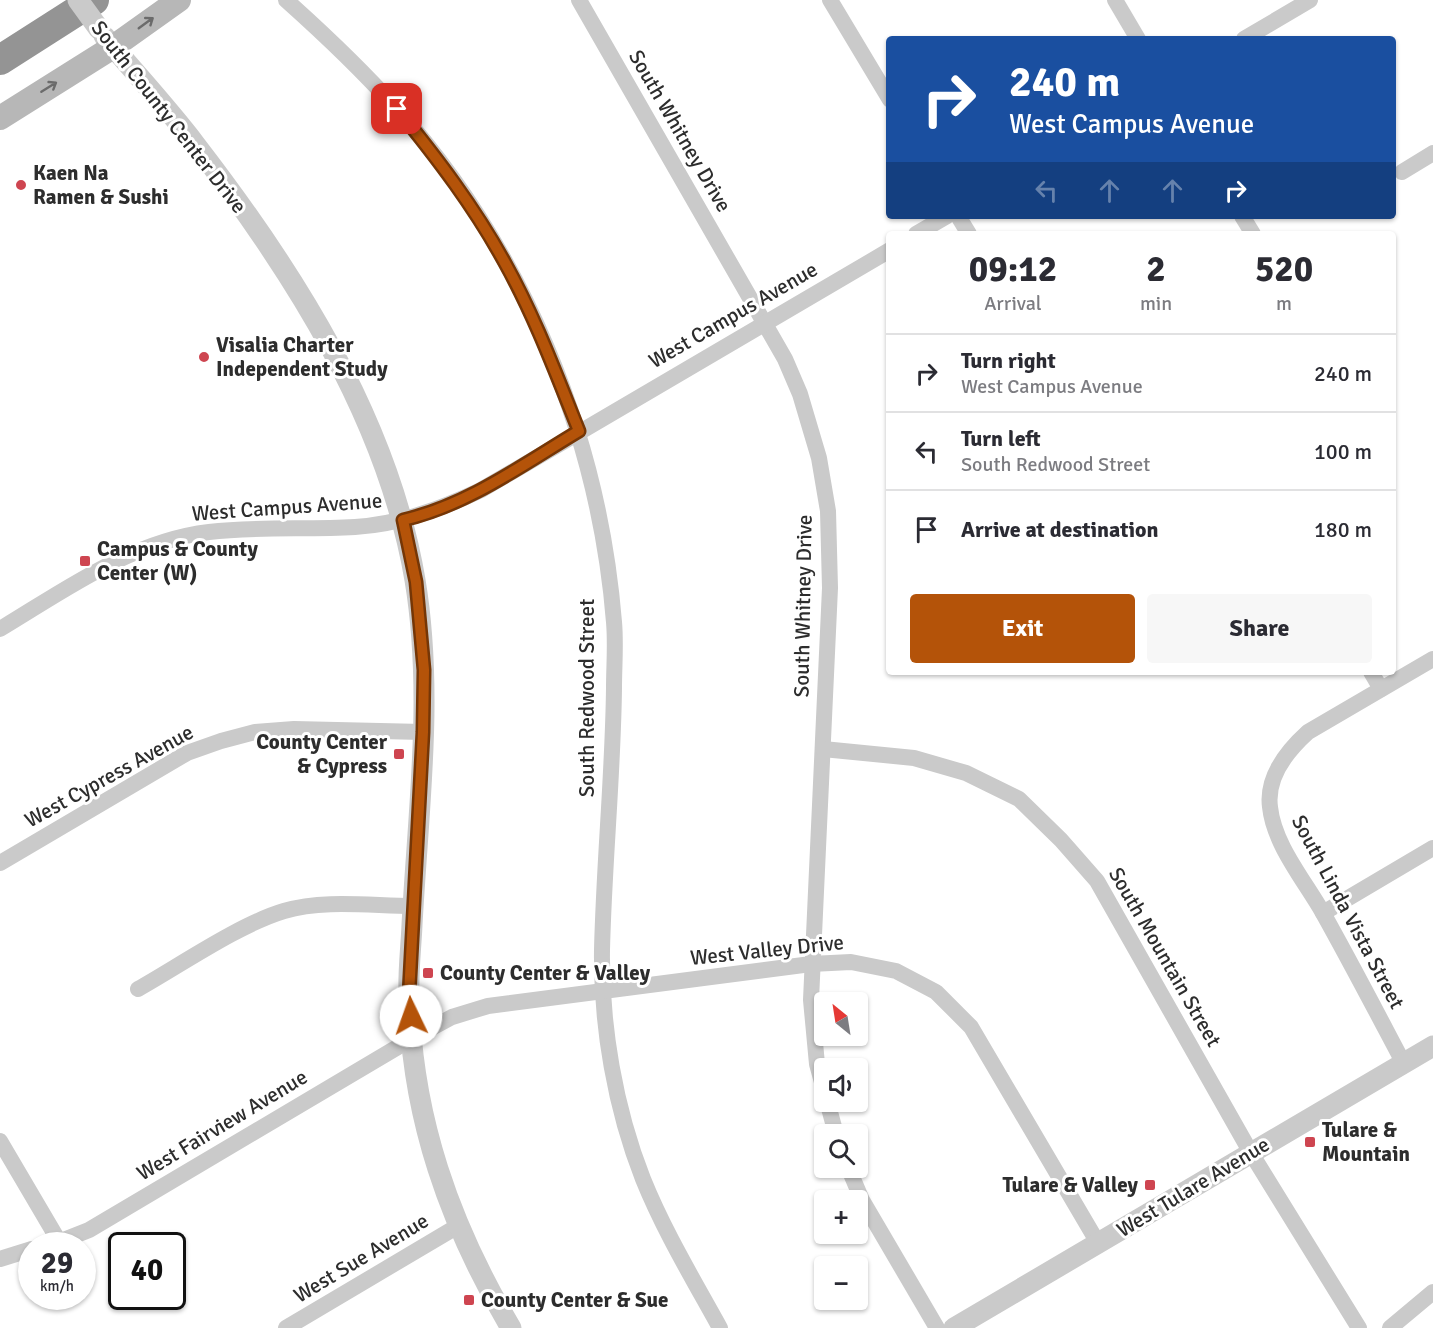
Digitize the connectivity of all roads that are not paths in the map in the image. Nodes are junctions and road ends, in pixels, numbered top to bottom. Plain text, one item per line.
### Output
1 (78, 0) edge
2 (94, 0) edge
3 (179, 0) edge
4 (286, 0) edge
5 (579, 0) edge
6 (830, 0) edge
7 (1115, 0) edge
8 (1310, 0) edge
9 (56, 26) junction
10 (1136, 36) edge
11 (1249, 36) edge
12 (106, 38) junction
13 (0, 60) edge
14 (0, 75) edge
15 (886, 93) edge
16 (0, 118) edge
17 (1433, 153) edge
18 (1402, 172) dead end
19 (942, 219) edge
20 (921, 231) edge
21 (886, 252) edge
22 (765, 322) junction
23 (579, 431) junction
24 (403, 520) junction
25 (0, 629) edge
26 (1433, 659) edge
27 (1373, 675) edge
28 (1382, 689) junction
29 (423, 732) junction
30 (823, 749) junction
31 (1433, 848) edge
32 (0, 863) edge
33 (413, 906) junction
34 (1323, 913) junction
35 (811, 964) junction
36 (138, 989) dead end
37 (605, 991) junction
38 (412, 1038) junction
39 (1433, 1046) edge
40 (817, 1058) edge
41 (1404, 1064) junction
42 (0, 1141) edge
43 (1251, 1153) junction
44 (853, 1178) edge
45 (458, 1226) junction
46 (49, 1232) edge
47 (84, 1232) edge
48 (1098, 1243) junction
49 (18, 1253) edge
50 (0, 1259) edge
51 (1433, 1292) edge
52 (286, 1328) edge
53 (511, 1328) edge
54 (720, 1328) edge
55 (937, 1328) edge
56 (954, 1328) edge
57 (1359, 1328) edge
58 (1390, 1328) edge

1 - 12 street, South County Center Drive, bridge
2 - 9 highway
12 -> 3 main road
4 - 23 street, South Redwood Street
5 - 22 street, South Whitney Drive
6 - 15 street
7 - 10 street
8 - 11 street
9 - 13 highway
9 - 14 highway
16 -> 12 main road
12 - 24 street, South County Center Drive
17 - 18 street
19 - 20 street
21 - 22 street, West Campus Avenue
22 - 23 street, West Campus Avenue
22 - 30 street, South Whitney Drive
23 - 24 street, West Campus Avenue
23 - 37 street, South Redwood Street
24 - 25 street, West Campus Avenue
24 - 29 street, South County Center Drive
26 - 28 street
27 - 28 street
28 - 34 street, South Linda Vista Street
29 - 32 street, West Cypress Avenue
29 - 33 street, South County Center Drive
30 - 35 street, South Whitney Drive
30 - 43 street, South Mountain Street
31 - 34 street
33 - 36 street
33 - 38 street, South County Center Drive
34 - 41 street, South Linda Vista Street
35 - 37 street, West Valley Drive
35 - 40 street, South Whitney Drive
35 - 48 street, West Valley Drive
37 - 38 street, West Valley Drive
37 - 54 street, South Redwood Street
38 - 45 street, South County Center Drive
38 - 47 street, West Fairview Avenue
39 - 41 street, West Tulare Avenue
41 - 43 street, West Tulare Avenue
42 - 46 street
43 - 48 street, West Tulare Avenue
43 - 57 street, South Mountain Street
44 - 55 street
45 - 52 street, West Sue Avenue
45 - 53 street, South County Center Drive
48 - 56 street, West Tulare Avenue
49 - 50 street
51 - 58 street

